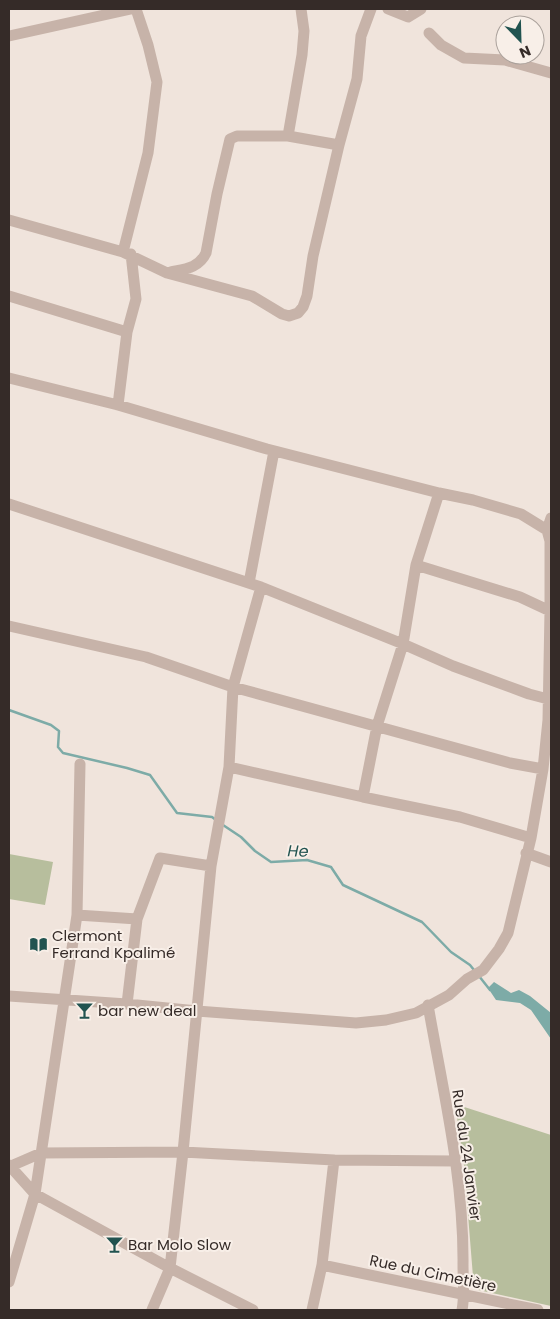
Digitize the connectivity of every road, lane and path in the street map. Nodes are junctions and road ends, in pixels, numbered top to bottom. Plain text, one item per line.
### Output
1 (131, 9) edge
2 (136, 9) edge
3 (300, 9) edge
4 (370, 9) edge
5 (388, 9) edge
6 (421, 9) edge
7 (429, 33) dead end
8 (9, 36) edge
9 (551, 73) edge
10 (288, 136) junction
11 (339, 145) junction
12 (9, 220) edge
13 (127, 253) junction
14 (166, 273) junction
15 (9, 296) edge
16 (128, 332) junction
17 (9, 378) edge
18 (118, 405) junction
19 (274, 451) junction
20 (440, 493) junction
21 (9, 504) edge
22 (549, 524) edge
23 (416, 565) junction
24 (249, 583) junction
25 (261, 587) junction
26 (550, 611) edge
27 (9, 626) edge
28 (403, 644) junction
29 (233, 687) junction
30 (548, 699) junction
31 (550, 720) edge
32 (377, 726) junction
33 (80, 764) dead end
34 (229, 767) junction
35 (543, 769) junction
36 (363, 797) junction
37 (530, 838) junction
38 (526, 853) junction
39 (551, 862) edge
40 (211, 866) junction
41 (77, 915) junction
42 (137, 919) junction
43 (9, 996) edge
44 (64, 1000) junction
45 (127, 1004) junction
46 (428, 1005) junction
47 (197, 1011) junction
48 (41, 1152) junction
49 (183, 1152) junction
50 (334, 1160) junction
51 (455, 1161) junction
52 (10, 1166) edge
53 (35, 1194) junction
54 (322, 1265) junction
55 (170, 1268) junction
56 (9, 1282) edge
57 (465, 1295) junction
58 (152, 1310) edge
59 (253, 1310) edge
60 (312, 1310) edge
61 (462, 1310) edge
62 (538, 1310) edge

1 - 8 street
2 - 13 street
3 - 10 street
4 - 11 street
5 - 6 street
7 - 9 street
10 - 11 street
10 - 14 street
11 - 14 street
12 - 13 street
13 - 14 street
13 - 16 street
15 - 16 street
16 - 18 street
17 - 18 street
18 - 19 street
19 - 20 street
19 - 24 street
20 - 22 street
20 - 23 street
21 - 24 street
22 - 26 street
23 - 26 street
23 - 28 street
24 - 25 street
25 - 28 street
25 - 29 street
26 - 30 street
27 - 29 street
28 - 30 street
28 - 32 street
29 - 32 street
29 - 34 street
30 - 31 street
31 - 35 street
32 - 35 street
32 - 36 street
33 - 41 street
34 - 36 street
34 - 40 street
35 - 37 street
36 - 37 street
37 - 38 street
38 - 39 street
38 - 46 street
40 - 42 street
40 - 47 street
41 - 42 street
41 - 44 street
42 - 45 street
43 - 44 street
44 - 45 street
44 - 48 street
45 - 47 street
46 - 47 street
46 - 51 street, Rue du 24 Janvier
47 - 49 street
48 - 49 street
48 - 52 street
48 - 53 street
49 - 50 street
49 - 55 street
50 - 51 street
50 - 54 street
51 - 57 street, Rue du 24 Janvier
52 - 53 street
53 - 55 street
53 - 56 street
54 - 57 street, Rue du Cimetière
54 - 60 street
55 - 58 street
55 - 59 street
57 - 61 street, Rue du 24 Janvier
57 - 62 street, Rue du Cimetière

